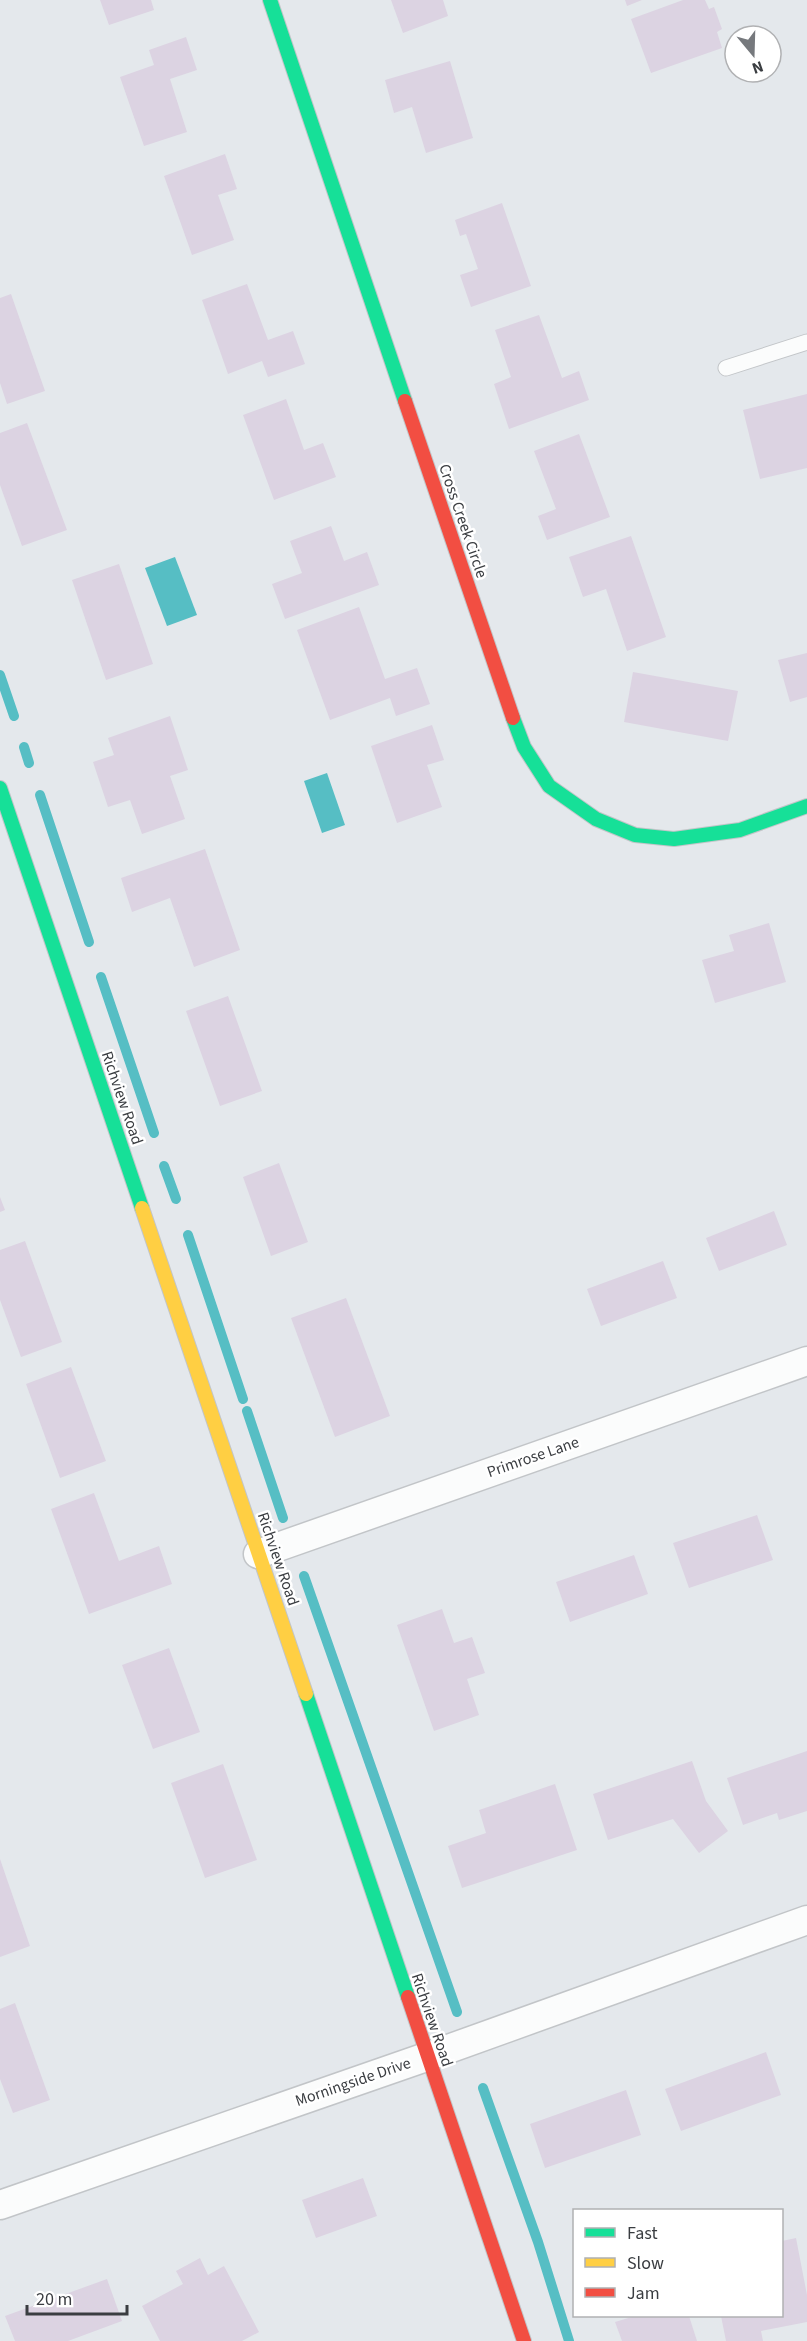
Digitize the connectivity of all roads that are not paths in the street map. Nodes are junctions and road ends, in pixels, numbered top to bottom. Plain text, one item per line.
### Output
1 (270, 0) edge
2 (807, 342) edge
3 (726, 368) dead end
4 (0, 788) edge
5 (807, 806) edge
6 (807, 1361) edge
7 (258, 1554) junction
8 (807, 1920) edge
9 (426, 2057) junction
10 (0, 2205) edge
11 (524, 2341) edge

1 - 5 street, Cross Creek Circle
2 - 3 lane
4 - 7 street, Richview Road
6 - 7 street, Primrose Lane
7 - 9 street, Richview Road
8 - 9 street, Morningside Drive
9 - 10 street, Morningside Drive
9 - 11 street, Richview Road

